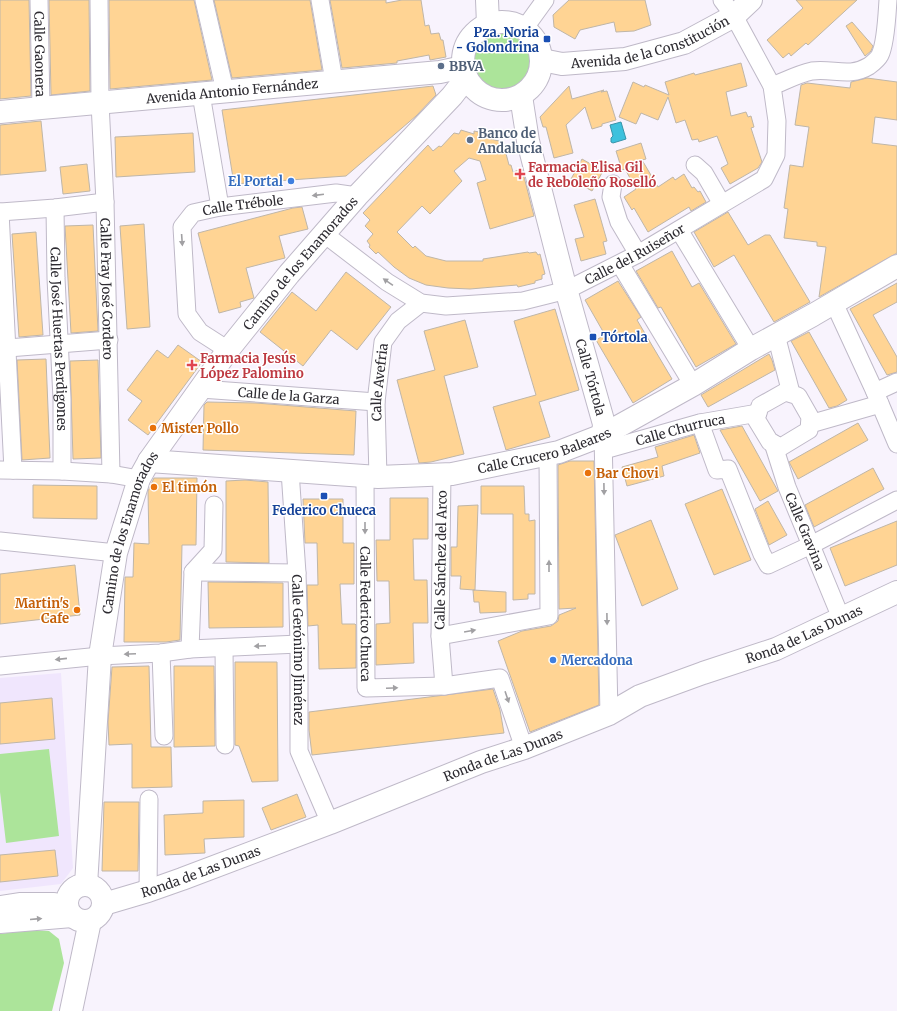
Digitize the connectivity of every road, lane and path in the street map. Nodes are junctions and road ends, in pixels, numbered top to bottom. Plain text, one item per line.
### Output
1 (39, 0) edge
2 (99, 0) edge
3 (204, 0) edge
4 (320, 0) edge
5 (487, 0) edge
6 (545, 0) edge
7 (751, 0) edge
8 (888, 0) edge
9 (728, 8) edge
10 (488, 24) junction
11 (524, 28) junction
12 (542, 60) junction
13 (464, 72) junction
14 (334, 81) junction
15 (772, 86) junction
16 (225, 91) junction
17 (201, 94) junction
18 (521, 96) junction
19 (100, 103) junction
20 (41, 108) junction
21 (0, 112) edge
22 (695, 165) dead end
23 (613, 184) dead end
24 (357, 196) junction
25 (105, 202) junction
26 (722, 204) junction
27 (220, 207) junction
28 (55, 208) junction
29 (0, 212) edge
30 (679, 230) junction
31 (323, 233) junction
32 (638, 254) junction
33 (620, 264) junction
34 (897, 266) edge
35 (566, 290) junction
36 (421, 303) junction
37 (834, 303) junction
38 (3, 330) edge
39 (776, 335) junction
40 (109, 340) junction
41 (60, 344) junction
42 (8, 348) junction
43 (751, 349) junction
44 (228, 350) junction
45 (897, 382) edge
46 (693, 385) junction
47 (201, 389) junction
48 (791, 393) junction
49 (878, 398) junction
50 (376, 402) junction
51 (758, 413) junction
52 (700, 423) junction
53 (810, 424) junction
54 (604, 442) junction
55 (773, 443) junction
56 (897, 444) edge
57 (548, 454) junction
58 (6, 470) edge
59 (144, 470) junction
60 (62, 471) junction
61 (290, 471) junction
62 (111, 474) junction
63 (442, 474) junction
64 (371, 476) junction
65 (897, 500) edge
66 (214, 505) dead end
67 (0, 541) edge
68 (811, 545) junction
69 (116, 552) junction
70 (193, 572) junction
71 (297, 573) junction
72 (897, 592) edge
73 (841, 618) junction
74 (440, 636) junction
75 (299, 644) junction
76 (224, 648) junction
77 (190, 649) junction
78 (161, 653) junction
79 (100, 656) junction
80 (0, 666) edge
81 (444, 686) junction
82 (609, 714) junction
83 (164, 736) dead end
84 (225, 746) dead end
85 (524, 748) junction
86 (149, 799) dead end
87 (330, 823) junction
88 (86, 885) junction
89 (148, 891) junction
90 (104, 904) junction
91 (0, 907) edge
92 (76, 914) junction
93 (0, 922) edge
94 (71, 1011) edge

1 - 20 street, Calle Gaonera
2 - 19 street, Calle Fray José Cordero
3 - 16 street
4 - 14 street
5 - 10 street
6 - 11 street
7 - 9 street, Avenida de la Constitución
8 - 15 street
9 - 12 street, Avenida de la Constitución
9 - 15 street, Calle del Ruiseñor
10 - 11 street
10 - 13 street
11 - 12 street
12 - 18 street
13 - 14 street, Avenida Antonio Fernández
13 - 18 street
13 - 24 street, Camino de los Enamorados
14 - 16 street, Avenida Antonio Fernández
15 - 26 street, Calle del Ruiseñor
16 - 17 street, Avenida Antonio Fernández
17 - 19 street, Avenida Antonio Fernández
17 - 27 street
18 - 35 street, Calle Tórtola
19 - 20 street, Avenida Antonio Fernández
19 - 25 street, Calle Fray José Cordero
20 - 21 street, Avenida Antonio Fernández
22 - 26 street
23 - 32 street
24 -> 27 street, Calle Trébole
24 - 31 street, Camino de los Enamorados
25 - 28 street
25 - 40 street, Calle Fray José Cordero
26 - 30 street, Calle del Ruiseñor
27 -> 44 street, Calle Trébole
28 - 29 street
28 - 41 street, Calle José Huertas Perdigones
29 - 38 street
30 - 32 street, Calle del Ruiseñor
30 - 43 street
36 -> 31 street, Calle del Ruiseñor
31 - 44 street, Camino de los Enamorados
32 - 33 street, Calle del Ruiseñor
33 - 35 street, Calle del Ruiseñor
33 - 46 street
34 - 37 street, Calle Crucero Baleares
35 - 36 street, Calle del Ruiseñor
35 - 54 street, Calle Tórtola
36 - 50 street, Calle Avefria
37 - 39 street, Calle Crucero Baleares
37 - 49 street
38 - 42 street
39 - 43 street, Calle Crucero Baleares
39 - 48 street
40 - 41 street
40 - 62 street, Calle Fray José Cordero
41 - 42 street
41 - 60 street, Calle José Huertas Perdigones
42 - 58 street
43 - 46 street, Calle Crucero Baleares
44 - 47 street, Camino de los Enamorados
45 - 49 street
46 - 54 street, Calle Crucero Baleares
47 - 50 street, Calle de la Garza
47 - 59 street, Camino de los Enamorados
48 - 51 street
48 - 53 street
49 - 53 street
49 - 56 street
50 - 64 street, Calle Avefria
51 - 52 street, Calle Churruca
51 - 55 street
52 - 54 street, Calle Churruca
52 - 68 street
53 - 55 street
54 - 57 street, Calle Crucero Baleares
54 -> 82 street, Calle Tórtola
55 - 68 street, Calle Gravina
57 - 63 street, Calle Crucero Baleares
74 -> 57 street, Calle Sánchez del Arco
58 - 60 street
59 - 61 street, Calle Crucero Baleares
59 - 62 street
59 - 69 street, Camino de los Enamorados
60 - 62 street
61 - 64 street, Calle Crucero Baleares
61 - 71 street, Calle Gerónimo Jiménez
63 - 64 street, Calle Crucero Baleares
63 - 74 street, Calle Sánchez del Arco
64 -> 81 street, Calle Federico Chueca
65 - 68 street
66 - 70 street
67 - 69 street
68 - 73 street, Calle Gravina
69 - 79 street, Camino de los Enamorados
70 - 71 street
70 - 77 street
71 - 75 street, Calle Gerónimo Jiménez
72 - 73 street, Ronda de Las Dunas
73 - 82 street, Ronda de Las Dunas
74 - 81 street
75 -> 76 street
75 - 87 street, Calle Gerónimo Jiménez
76 - 77 street
76 - 84 street
77 - 78 street
78 -> 79 street
78 - 83 street
79 -> 80 street
79 - 88 street, Camino de los Enamorados
81 -> 85 street, Calle Federico Chueca
82 - 85 street, Ronda de Las Dunas
85 - 87 street, Ronda de Las Dunas
86 - 89 street
87 - 89 street, Ronda de Las Dunas
88 - 90 street
88 - 92 street
89 - 90 street, Ronda de Las Dunas
90 - 92 street
91 - 92 street
93 -> 92 street
92 - 94 street

